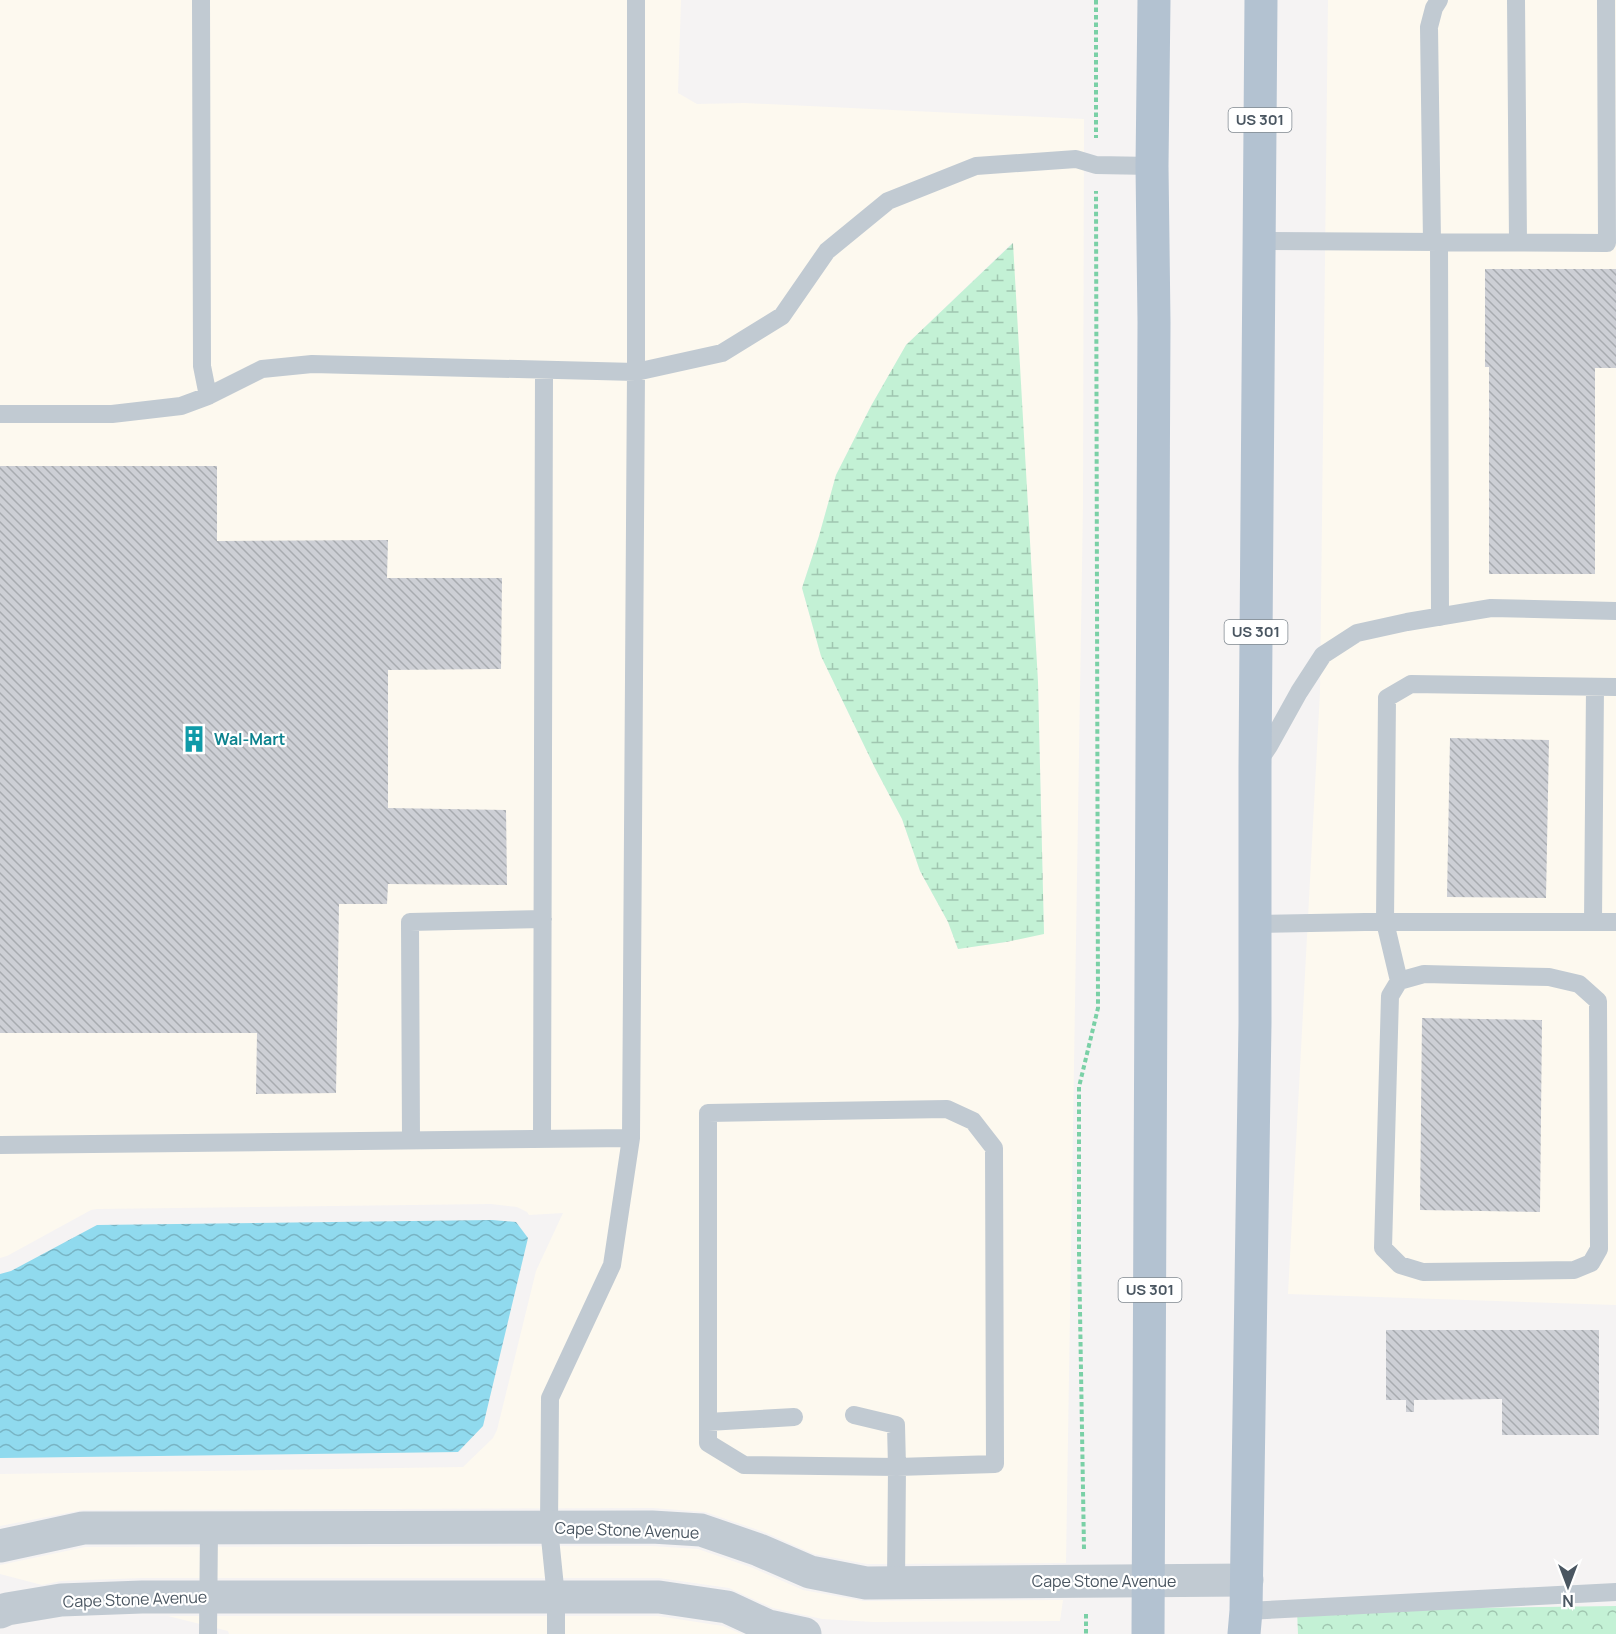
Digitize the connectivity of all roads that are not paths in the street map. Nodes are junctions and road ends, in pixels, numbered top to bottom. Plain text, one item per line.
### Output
1 (201, 0) edge
2 (636, 0) edge
3 (1154, 0) edge
4 (1261, 0) edge
5 (1439, 0) edge
6 (1516, 0) edge
7 (1606, 0) edge
8 (1152, 166) junction
9 (1259, 241) junction
10 (1611, 241) edge
11 (1436, 242) junction
12 (1518, 242) junction
13 (544, 370) junction
14 (636, 372) junction
15 (208, 396) junction
16 (0, 414) edge
17 (1616, 611) edge
18 (1440, 617) junction
19 (1595, 687) junction
20 (1616, 687) edge
21 (1255, 766) junction
22 (543, 919) junction
23 (1385, 922) junction
24 (1593, 922) junction
25 (1616, 922) edge
26 (1255, 924) junction
27 (1399, 981) junction
28 (631, 1138) junction
29 (542, 1139) junction
30 (411, 1140) junction
31 (0, 1146) edge
32 (855, 1416) dead end
33 (794, 1417) dead end
34 (708, 1422) junction
35 (897, 1467) junction
36 (209, 1528) junction
37 (549, 1528) junction
38 (0, 1545) edge
39 (1148, 1581) junction
40 (896, 1582) junction
41 (1616, 1592) edge
42 (208, 1597) junction
43 (556, 1597) junction
44 (1246, 1608) edge
45 (0, 1612) edge
46 (208, 1634) edge
47 (556, 1634) edge
48 (805, 1634) edge
49 (1148, 1634) edge

1 - 15 lane
2 - 14 lane
3 - 8 main road, US 301
4 - 9 main road, US 301
5 - 11 lane
6 - 12 lane
7 - 10 lane
8 - 14 lane
8 - 39 main road, US 301
9 - 11 lane
9 - 21 main road, US 301
10 - 12 lane
11 - 12 lane
11 - 18 lane
13 - 14 lane
13 - 15 lane
13 - 22 lane
14 - 28 lane
15 - 16 lane
17 - 18 lane
18 - 21 lane
19 - 20 lane
19 - 23 lane
19 - 24 lane
21 - 26 main road, US 301
22 - 29 lane
22 - 30 lane
23 - 24 lane
23 - 26 lane
23 - 27 lane
24 - 25 lane
26 - 44 main road, US 301
27 - 27 lane
28 - 29 lane
28 - 37 lane
29 - 30 lane
30 - 31 lane
32 - 35 lane
33 - 34 lane
34 - 35 lane
34 - 35 lane
35 - 40 lane
36 - 37 street, Cape Stone Avenue
36 - 38 street, Cape Stone Avenue
36 - 42 lane
37 - 40 street, Cape Stone Avenue
37 - 43 lane
39 - 40 street, Cape Stone Avenue
39 - 44 street, Cape Stone Avenue
39 - 49 main road, US 301
41 - 44 lane
42 - 43 street, Cape Stone Avenue
42 - 45 street, Cape Stone Avenue
42 - 46 lane
43 - 47 lane
43 - 48 street, Cape Stone Avenue

